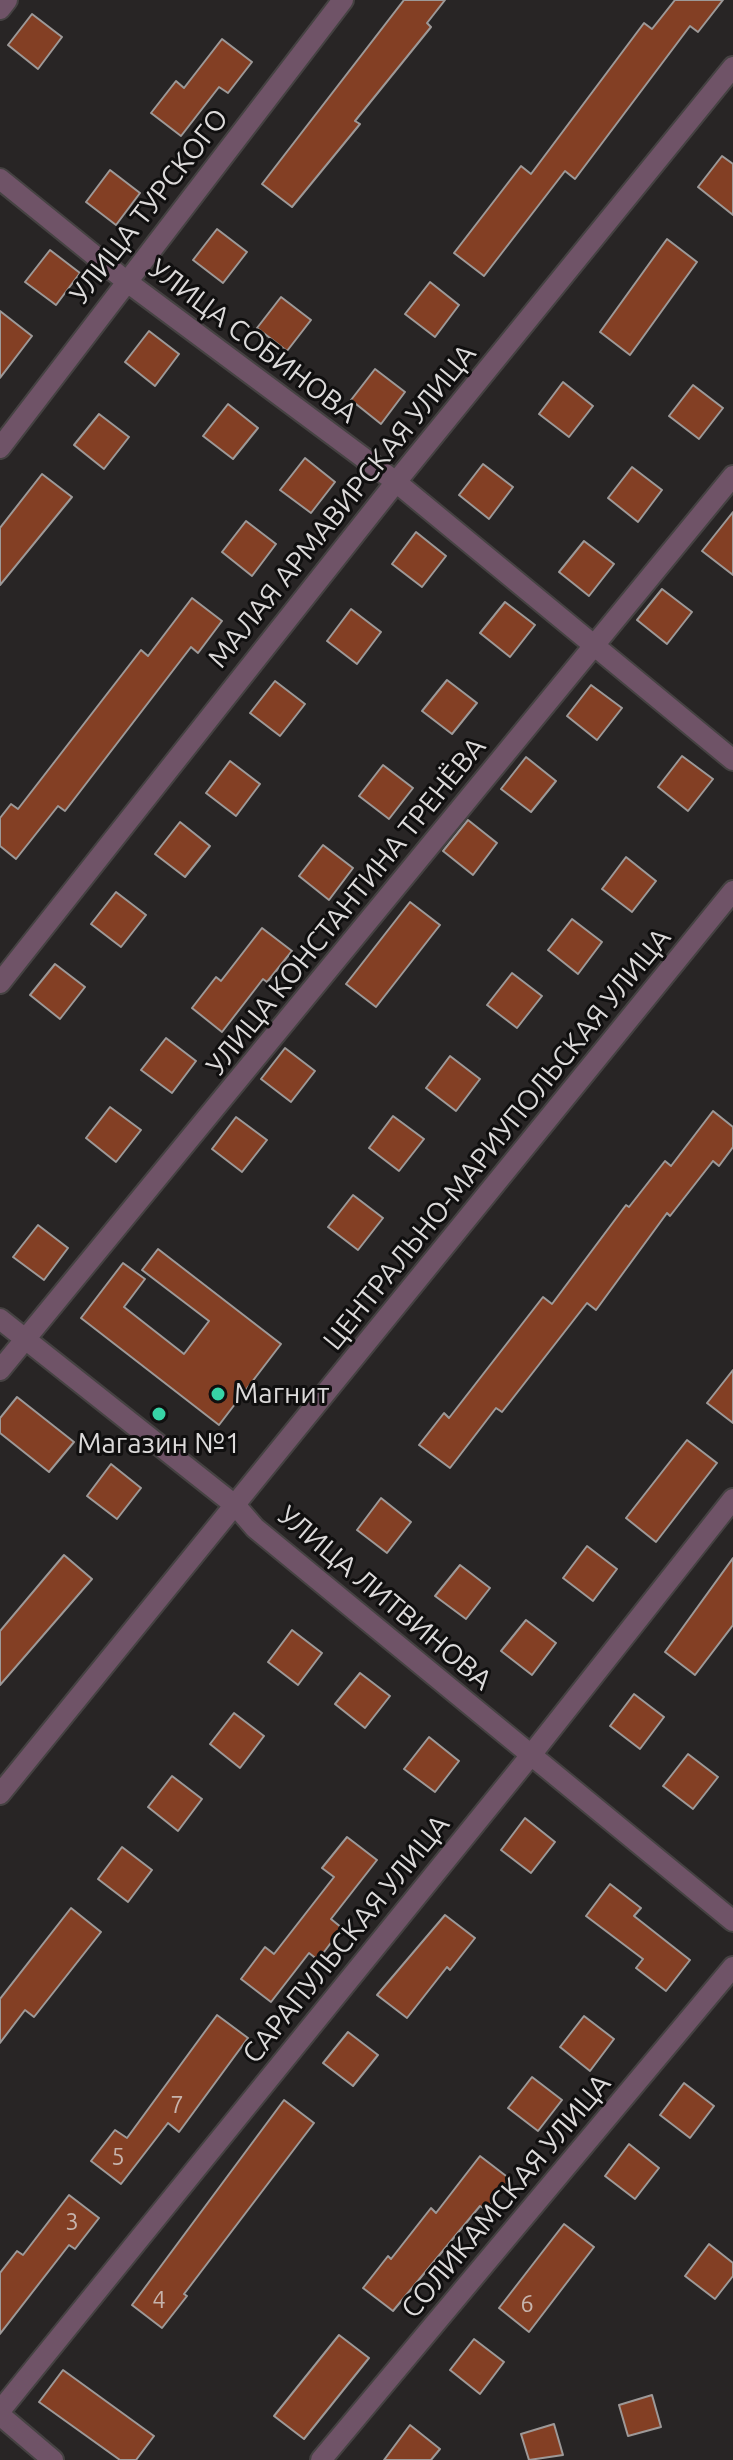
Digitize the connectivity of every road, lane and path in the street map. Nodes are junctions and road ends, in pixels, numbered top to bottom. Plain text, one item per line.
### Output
1 (7, 0) edge
2 (343, 0) edge
3 (0, 9) edge
4 (733, 67) edge
5 (0, 179) edge
6 (126, 281) junction
7 (0, 448) edge
8 (733, 476) edge
9 (396, 482) junction
10 (595, 647) junction
11 (733, 760) edge
12 (733, 891) edge
13 (0, 983) edge
14 (0, 1319) edge
15 (25, 1340) junction
16 (0, 1370) edge
17 (733, 1499) edge
18 (236, 1506) junction
19 (531, 1755) junction
20 (0, 1794) edge
21 (733, 1921) edge
22 (733, 1967) edge
23 (0, 2413) edge
24 (53, 2460) edge
25 (321, 2460) edge

1 - 3 street
2 - 6 street, УЛИЦА ТУРСКОГО
4 - 9 street, МАЛАЯ АРМАВИРСКАЯ УЛИЦА
5 - 6 street, УЛИЦА СОБИНОВА
6 - 7 street, УЛИЦА ТУРСКОГО
6 - 9 street, УЛИЦА СОБИНОВА
8 - 10 street, УЛИЦА КОНСТАНТИНА ТРЕНЁВА
9 - 10 street, УЛИЦА СОБИНОВА
9 - 13 street, МАЛАЯ АРМАВИРСКАЯ УЛИЦА
10 - 11 street, УЛИЦА СОБИНОВА
10 - 15 street, УЛИЦА КОНСТАНТИНА ТРЕНЁВА
12 - 18 street, ЦЕНТРАЛЬНО-МАРИУПОЛЬСКАЯ УЛИЦА
14 - 15 street, УЛИЦА ЛИТВИНОВА
15 - 16 street, УЛИЦА КОНСТАНТИНА ТРЕНЁВА
15 - 18 street, УЛИЦА ЛИТВИНОВА
17 - 19 street, САРАПУЛЬСКАЯ УЛИЦА
18 - 19 street, УЛИЦА ЛИТВИНОВА
18 - 20 street, ЦЕНТРАЛЬНО-МАРИУПОЛЬСКАЯ УЛИЦА
19 - 21 street, УЛИЦА ЛИТВИНОВА
19 - 23 street, САРАПУЛЬСКАЯ УЛИЦА
22 - 25 street, СОЛИКАМСКАЯ УЛИЦА
23 - 24 street

